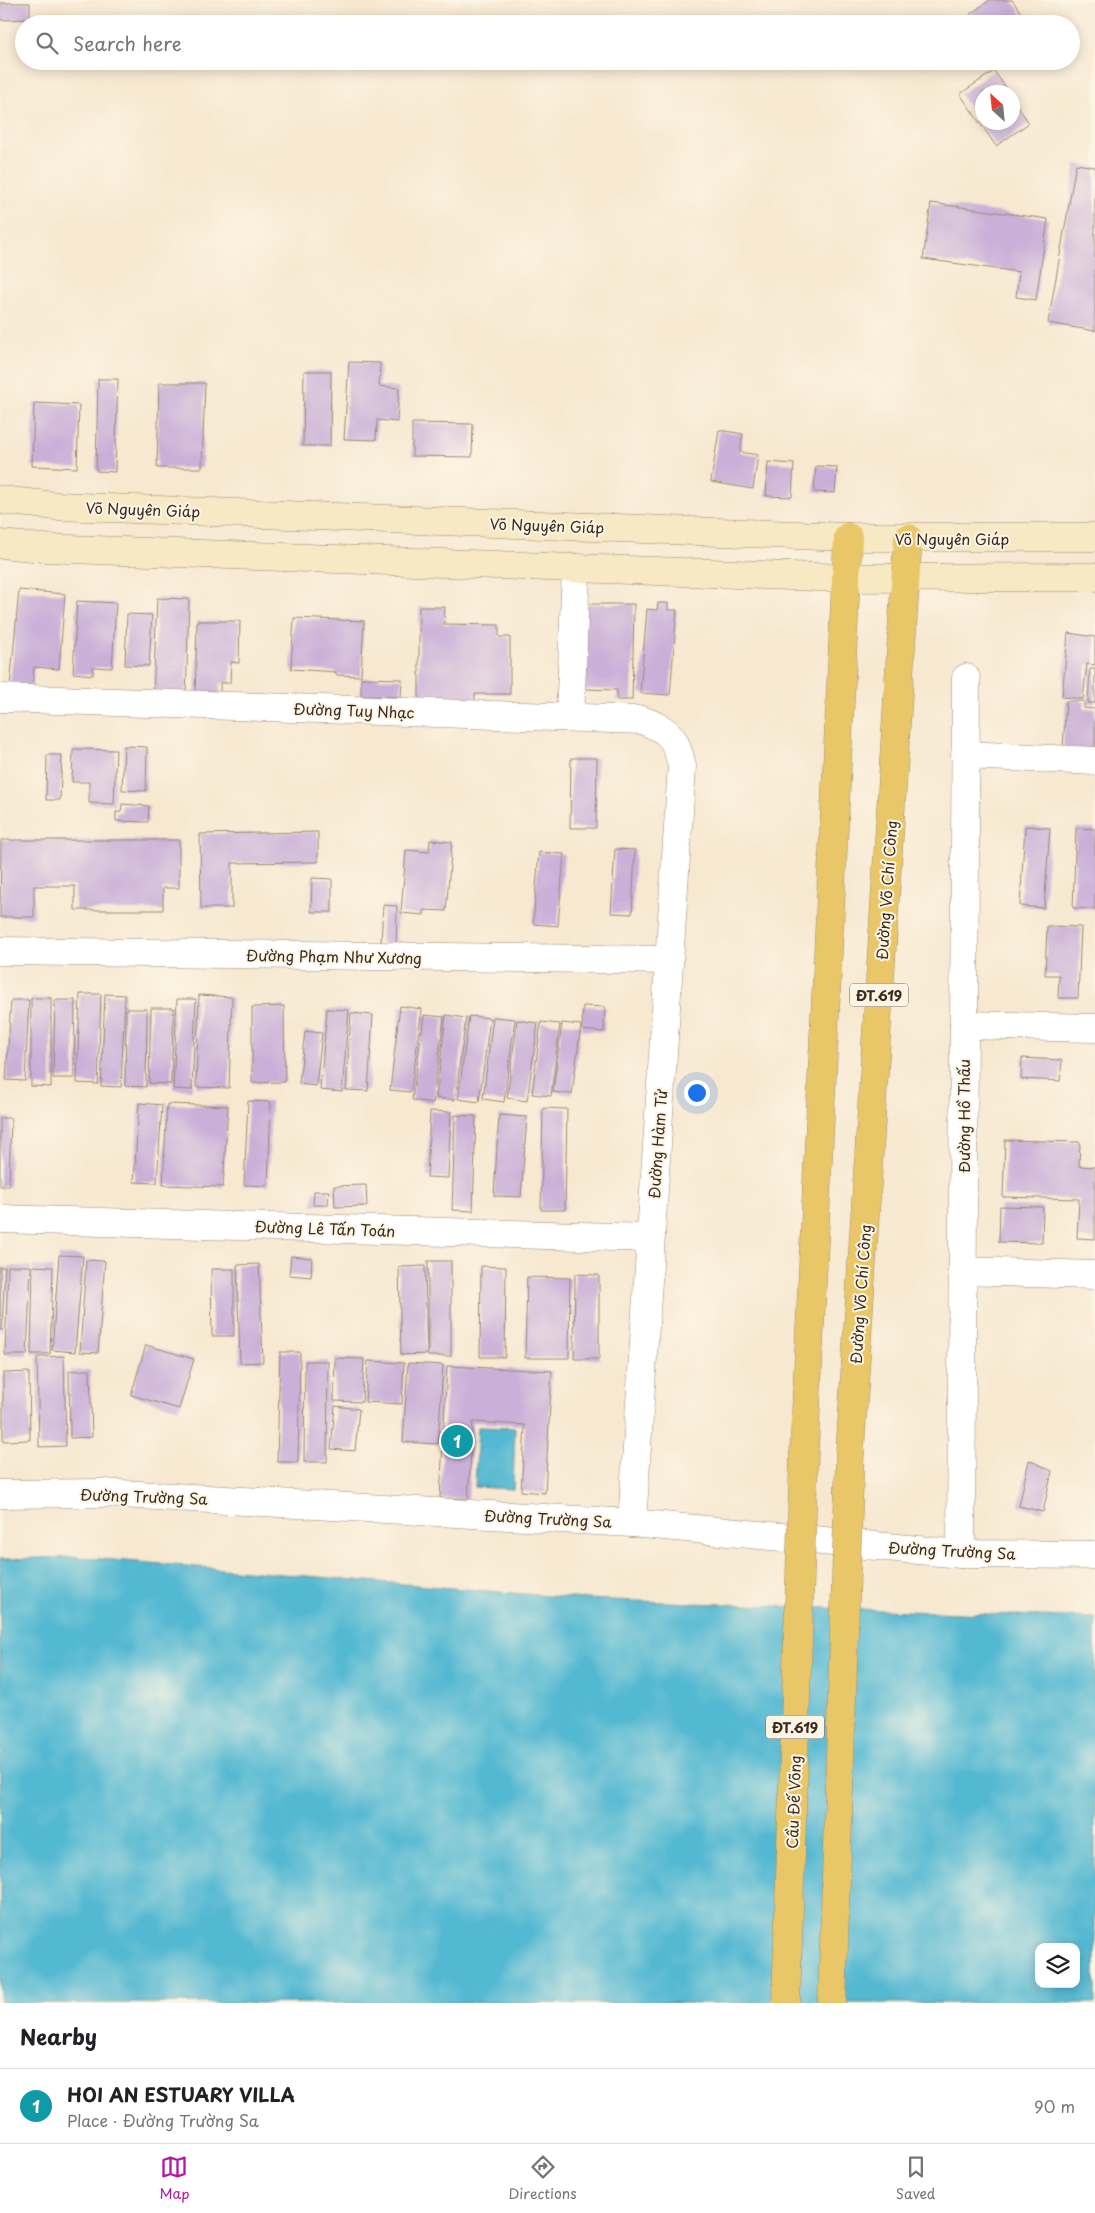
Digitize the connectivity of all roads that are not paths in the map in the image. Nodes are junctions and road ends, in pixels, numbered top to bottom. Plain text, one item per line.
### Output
1 (0, 500) edge
2 (848, 537) junction
3 (1095, 537) edge
4 (908, 538) junction
5 (0, 544) edge
6 (576, 568) junction
7 (1095, 577) edge
8 (846, 578) junction
9 (906, 578) junction
10 (966, 678) dead end
11 (0, 698) edge
12 (570, 718) junction
13 (965, 754) junction
14 (1095, 761) edge
15 (682, 766) joint
16 (0, 951) edge
17 (669, 960) junction
18 (964, 1025) junction
19 (1095, 1028) edge
20 (0, 1220) edge
21 (650, 1238) junction
22 (962, 1271) junction
23 (1095, 1275) edge
24 (0, 1494) edge
25 (632, 1522) junction
26 (961, 1554) junction
27 (1095, 1555) edge
28 (786, 2003) edge
29 (832, 2003) edge

1 - 2 main road, Võ Nguyên Giáp
2 - 4 main road, Võ Nguyên Giáp
2 - 8 main road, ĐT.619
3 - 4 main road, Võ Nguyên Giáp
4 - 9 main road, Đường Võ Chí Công / ĐT.619
5 - 6 main road
6 - 8 main road
6 - 12 street
7 - 9 main road
8 - 9 main road
8 - 28 main road, Cầu Đế Võng / ĐT.619, bridge
9 - 29 main road, Đường Võ Chí Công / ĐT.619, bridge
10 - 13 street, Đường Hồ Thấu
11 - 12 street, Đường Tuy Nhạc
12 - 15 street, Đường Tuy Nhạc
13 - 14 street
13 - 18 street, Đường Hồ Thấu
15 - 17 street, Đường Hàm Tử
16 - 17 street, Đường Phạm Như Xương
17 - 21 street, Đường Hàm Tử
18 - 19 street
18 - 22 street, Đường Hồ Thấu
20 - 21 street, Đường Lê Tấn Toán
21 - 25 street, Đường Hàm Tử
22 - 23 street
22 - 26 street, Đường Hồ Thấu
24 - 25 street, Đường Trường Sa
25 - 26 street, Đường Trường Sa
26 - 27 street, Đường Trường Sa

